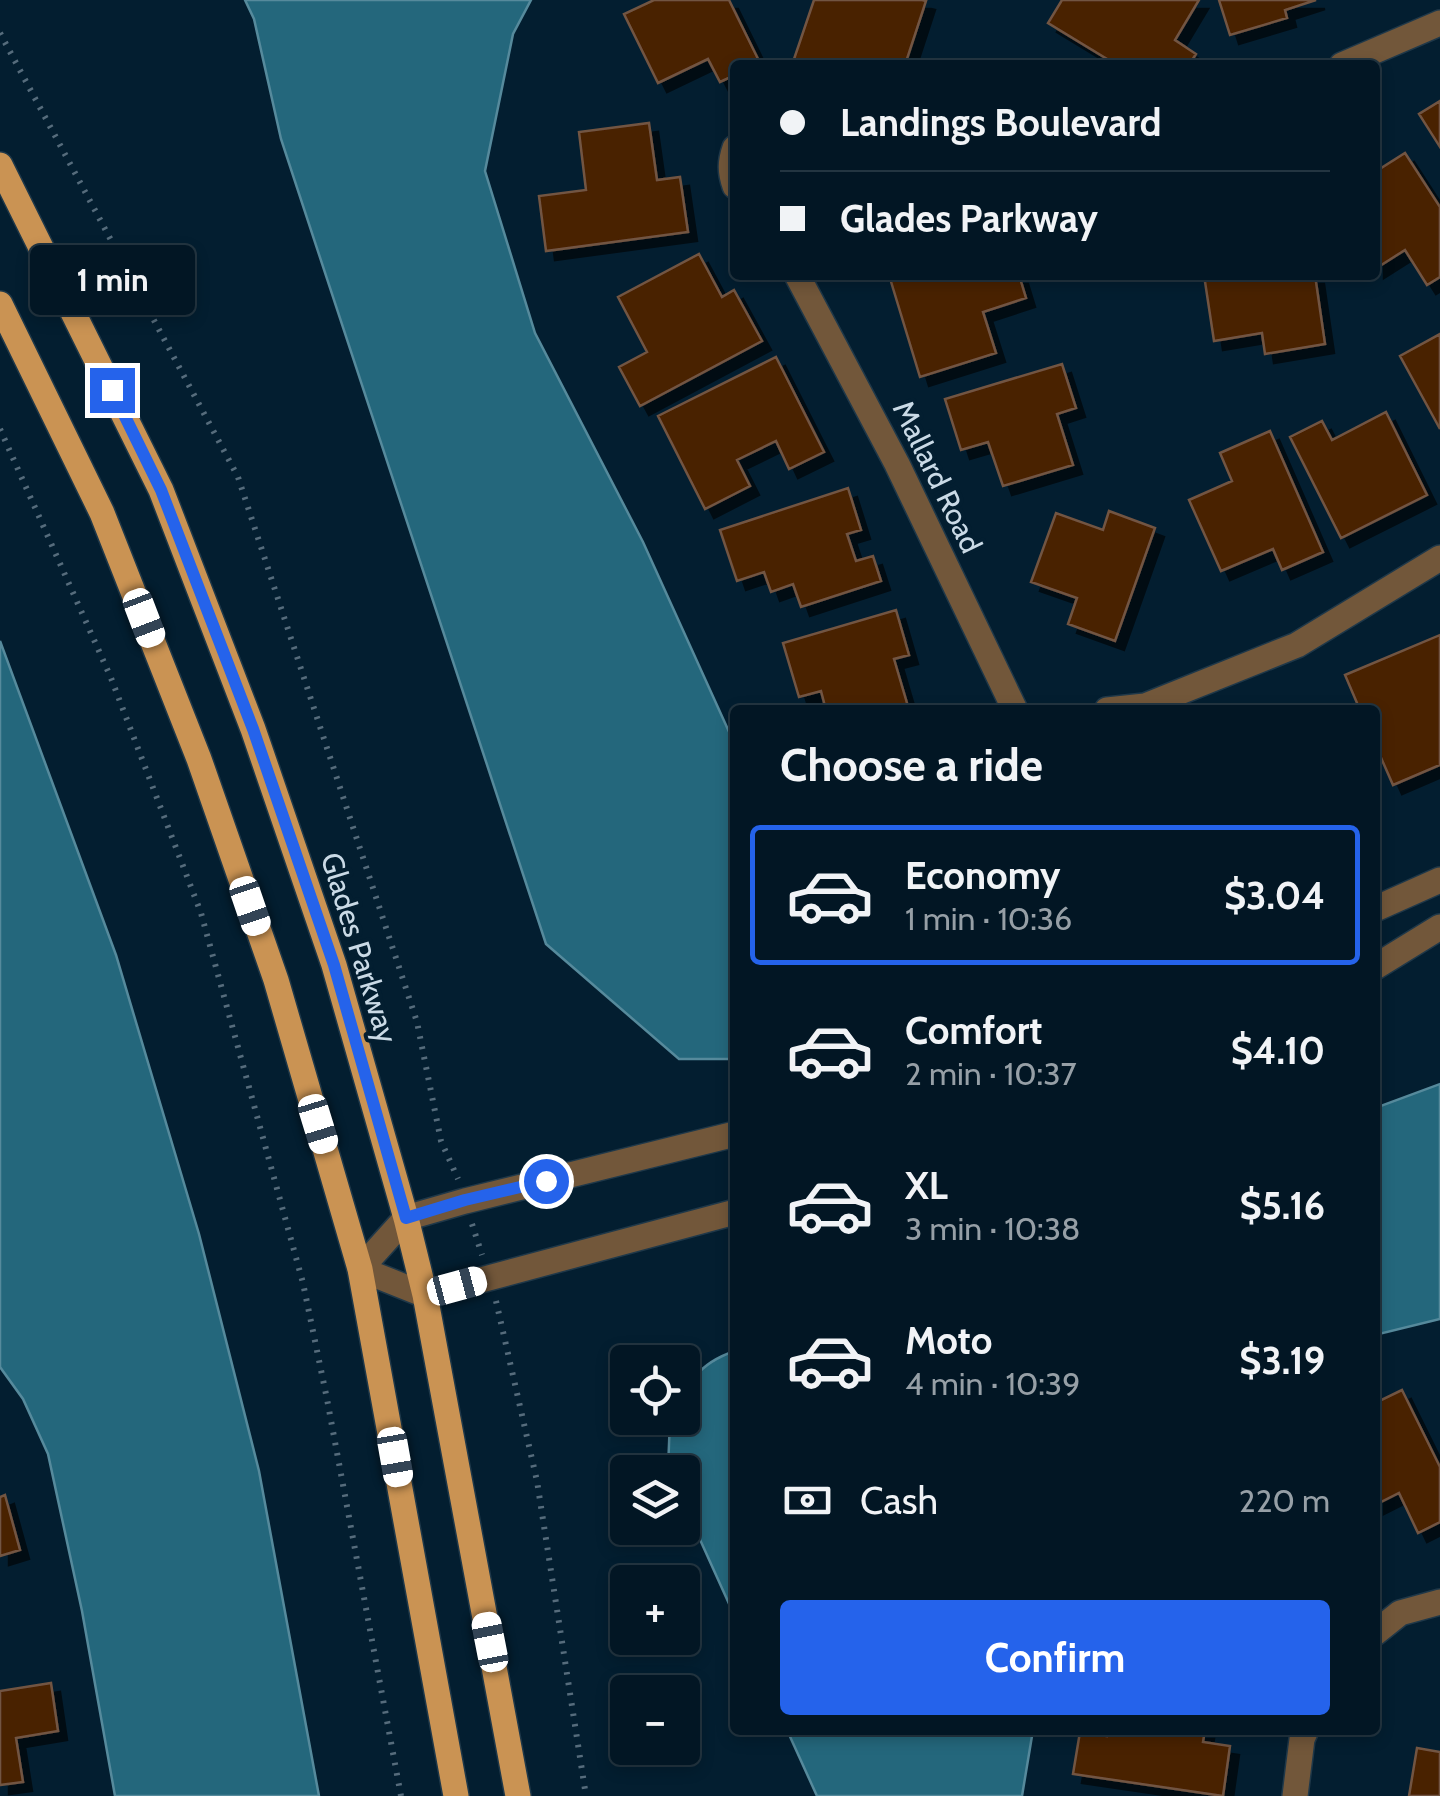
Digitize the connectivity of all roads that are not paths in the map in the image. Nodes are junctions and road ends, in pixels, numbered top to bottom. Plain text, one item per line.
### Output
1 (1440, 23) edge
2 (1354, 60) edge
3 (0, 165) edge
4 (800, 280) edge
5 (0, 304) edge
6 (1440, 558) edge
7 (1013, 705) edge
8 (1147, 705) edge
9 (1440, 880) edge
10 (1380, 907) edge
11 (1440, 927) edge
12 (1380, 965) edge
13 (730, 1135) edge
14 (730, 1213) edge
15 (406, 1218) junction
16 (360, 1269) junction
17 (425, 1295) junction
18 (1440, 1602) edge
19 (1380, 1629) edge
20 (1304, 1735) edge
21 (456, 1796) edge
22 (518, 1796) edge
23 (1294, 1796) edge

1 - 2 street
3 - 15 main road, Glades Parkway
4 - 7 street, Mallard Road
5 - 16 main road
6 - 8 street
9 - 10 street
11 - 12 street
13 - 15 street
14 - 17 street
15 - 16 street
15 - 17 main road, Glades Parkway
16 - 17 street
16 - 21 main road
17 - 22 main road, Glades Parkway
18 - 19 street
20 - 23 street

